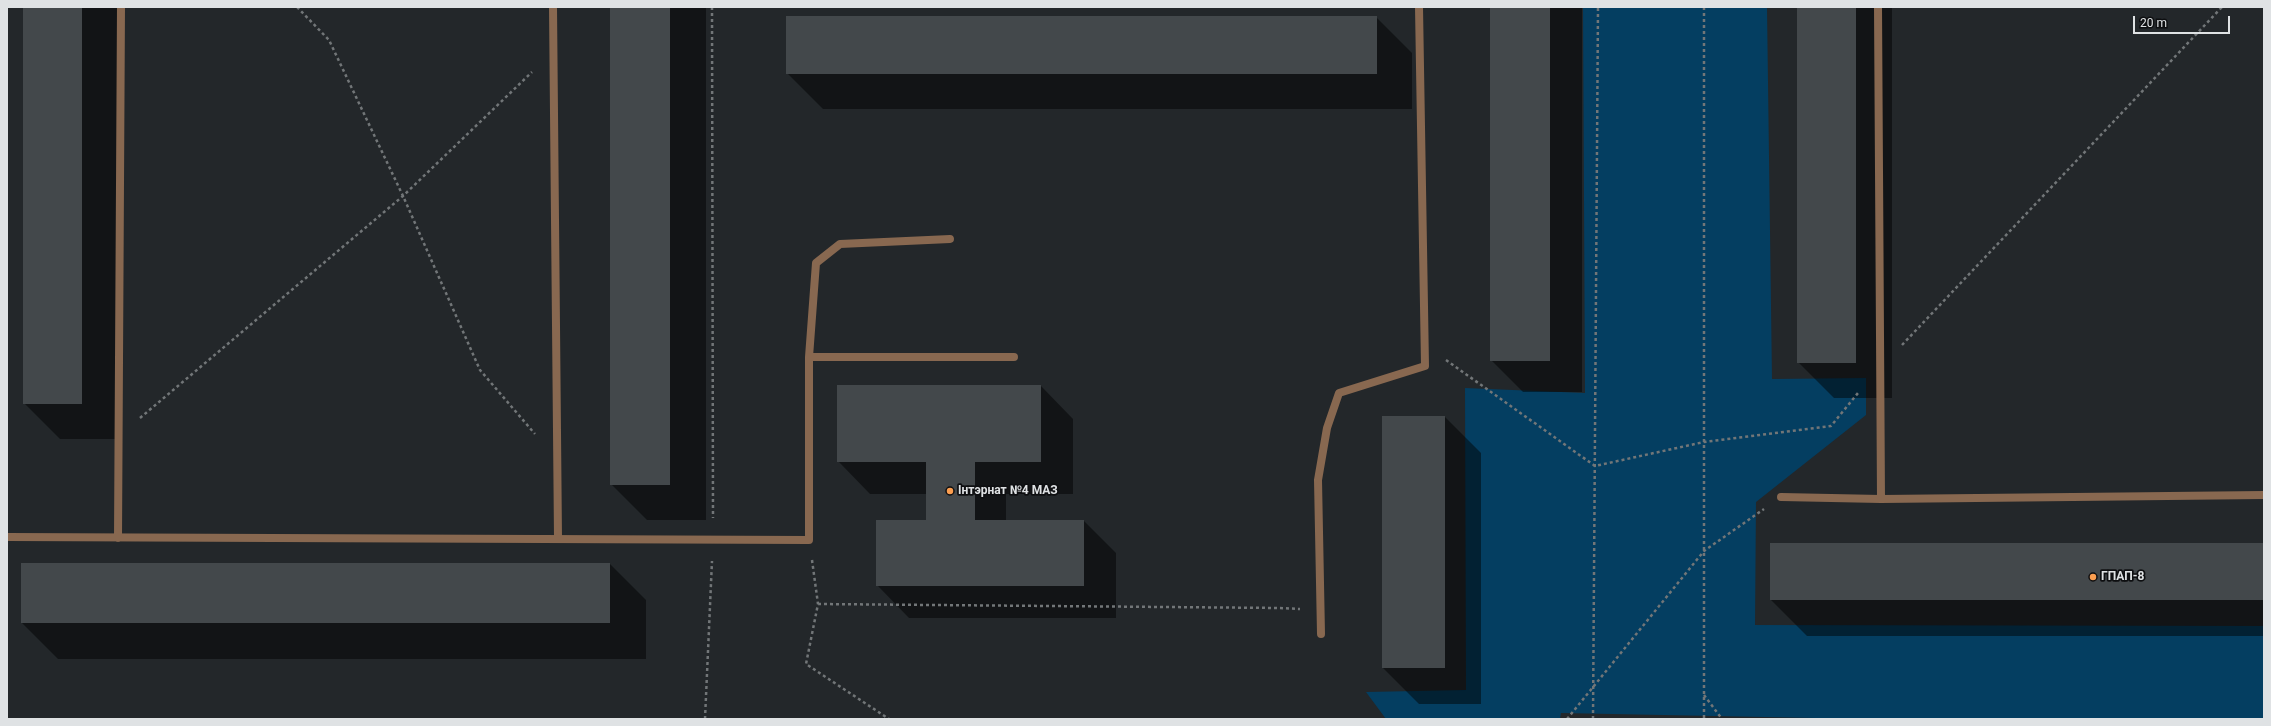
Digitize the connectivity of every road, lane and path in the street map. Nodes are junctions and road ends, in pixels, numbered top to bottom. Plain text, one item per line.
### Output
1 (121, 7) edge
2 (297, 7) edge
3 (553, 7) edge
4 (712, 7) edge
5 (1419, 7) edge
6 (1598, 7) edge
7 (1704, 7) edge
8 (1878, 7) edge
9 (2222, 7) edge
10 (554, 51) junction
11 (403, 196) junction
12 (950, 239) dead end
13 (1425, 345) junction
14 (809, 357) junction
15 (1014, 357) dead end
16 (1880, 368) junction
17 (119, 436) junction
18 (1704, 442) junction
19 (558, 461) junction
20 (1595, 466) junction
21 (2264, 495) edge
22 (1781, 497) joint
23 (1881, 499) junction
24 (7, 537) edge
25 (118, 538) junction
26 (558, 538) junction
27 (713, 539) junction
28 (809, 540) junction
29 (1704, 551) junction
30 (818, 604) junction
31 (1320, 611) junction
32 (1322, 634) dead end
33 (1593, 687) junction
34 (1704, 695) junction
35 (705, 719) edge
36 (889, 719) edge
37 (1567, 719) edge
38 (1593, 719) edge
39 (1704, 719) edge
40 (1722, 719) edge

1 - 17 lane
2 - 11 path
3 - 10 lane
4 - 27 path
5 - 13 lane
6 - 20 path
7 - 18 path
8 - 16 lane
9 - 16 path
10 - 11 path
10 - 19 lane
11 - 17 path
11 - 19 path
12 - 14 lane
13 - 20 path
13 - 31 lane
14 - 15 lane
14 - 28 lane
16 - 18 path
16 - 23 lane
17 - 25 lane
18 - 20 path
18 - 29 path
19 - 26 lane
20 - 33 path
21 - 23 lane
22 - 23 lane
22 - 29 path
24 - 25 lane
25 - 26 lane
26 - 27 lane
27 - 28 lane
27 - 35 path
28 - 30 path
29 - 33 path
29 - 34 path
30 - 31 path
30 - 36 path
31 - 32 lane
33 - 37 path
33 - 38 path
34 - 39 path
34 - 40 path

